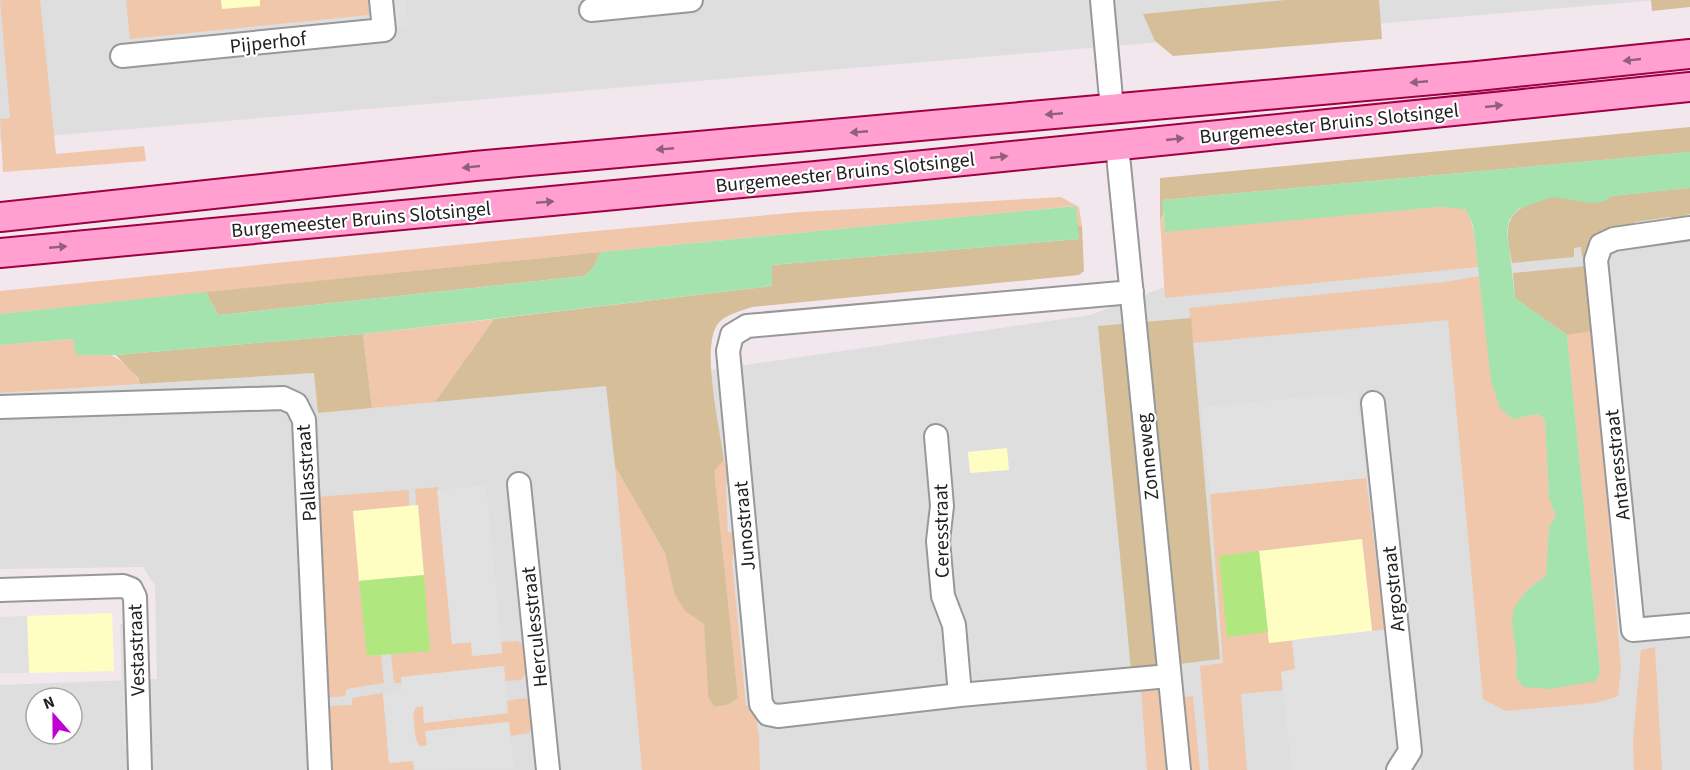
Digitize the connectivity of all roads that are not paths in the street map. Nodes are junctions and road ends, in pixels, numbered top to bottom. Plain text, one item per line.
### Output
1 (381, 0) edge
2 (691, 0) edge
3 (1102, 0) edge
4 (591, 10) dead end
5 (1690, 54) edge
6 (122, 56) dead end
7 (1690, 87) edge
8 (1112, 109) junction
9 (1117, 145) junction
10 (0, 217) edge
11 (1690, 228) edge
12 (0, 253) edge
13 (1132, 292) junction
14 (1373, 403) dead end
15 (0, 407) edge
16 (936, 436) dead end
17 (519, 484) dead end
18 (0, 590) edge
19 (1690, 625) edge
20 (1169, 676) junction
21 (960, 695) junction
22 (140, 770) edge
23 (320, 770) edge
24 (548, 770) edge
25 (1179, 770) edge
26 (1398, 770) edge

1 - 6 street, Pijperhof
2 - 4 street
3 - 8 street
5 -> 8 main road, Burgemeester Bruins Slotsingel
9 -> 7 main road, Burgemeester Bruins Slotsingel
8 - 9 main road
8 -> 10 main road, Burgemeester Bruins Slotsingel
12 -> 9 main road, Burgemeester Bruins Slotsingel
9 - 13 street, Zonneweg
11 - 19 street, Antaresstraat
13 - 20 street, Zonneweg
13 - 21 street, Junostraat
14 - 26 street, Argostraat
15 - 23 street, Pallasstraat
16 - 21 street, Ceresstraat
17 - 24 street, Herculesstraat
18 - 22 street, Vestastraat
20 - 21 street, Junostraat
20 - 25 street, Zonneweg

